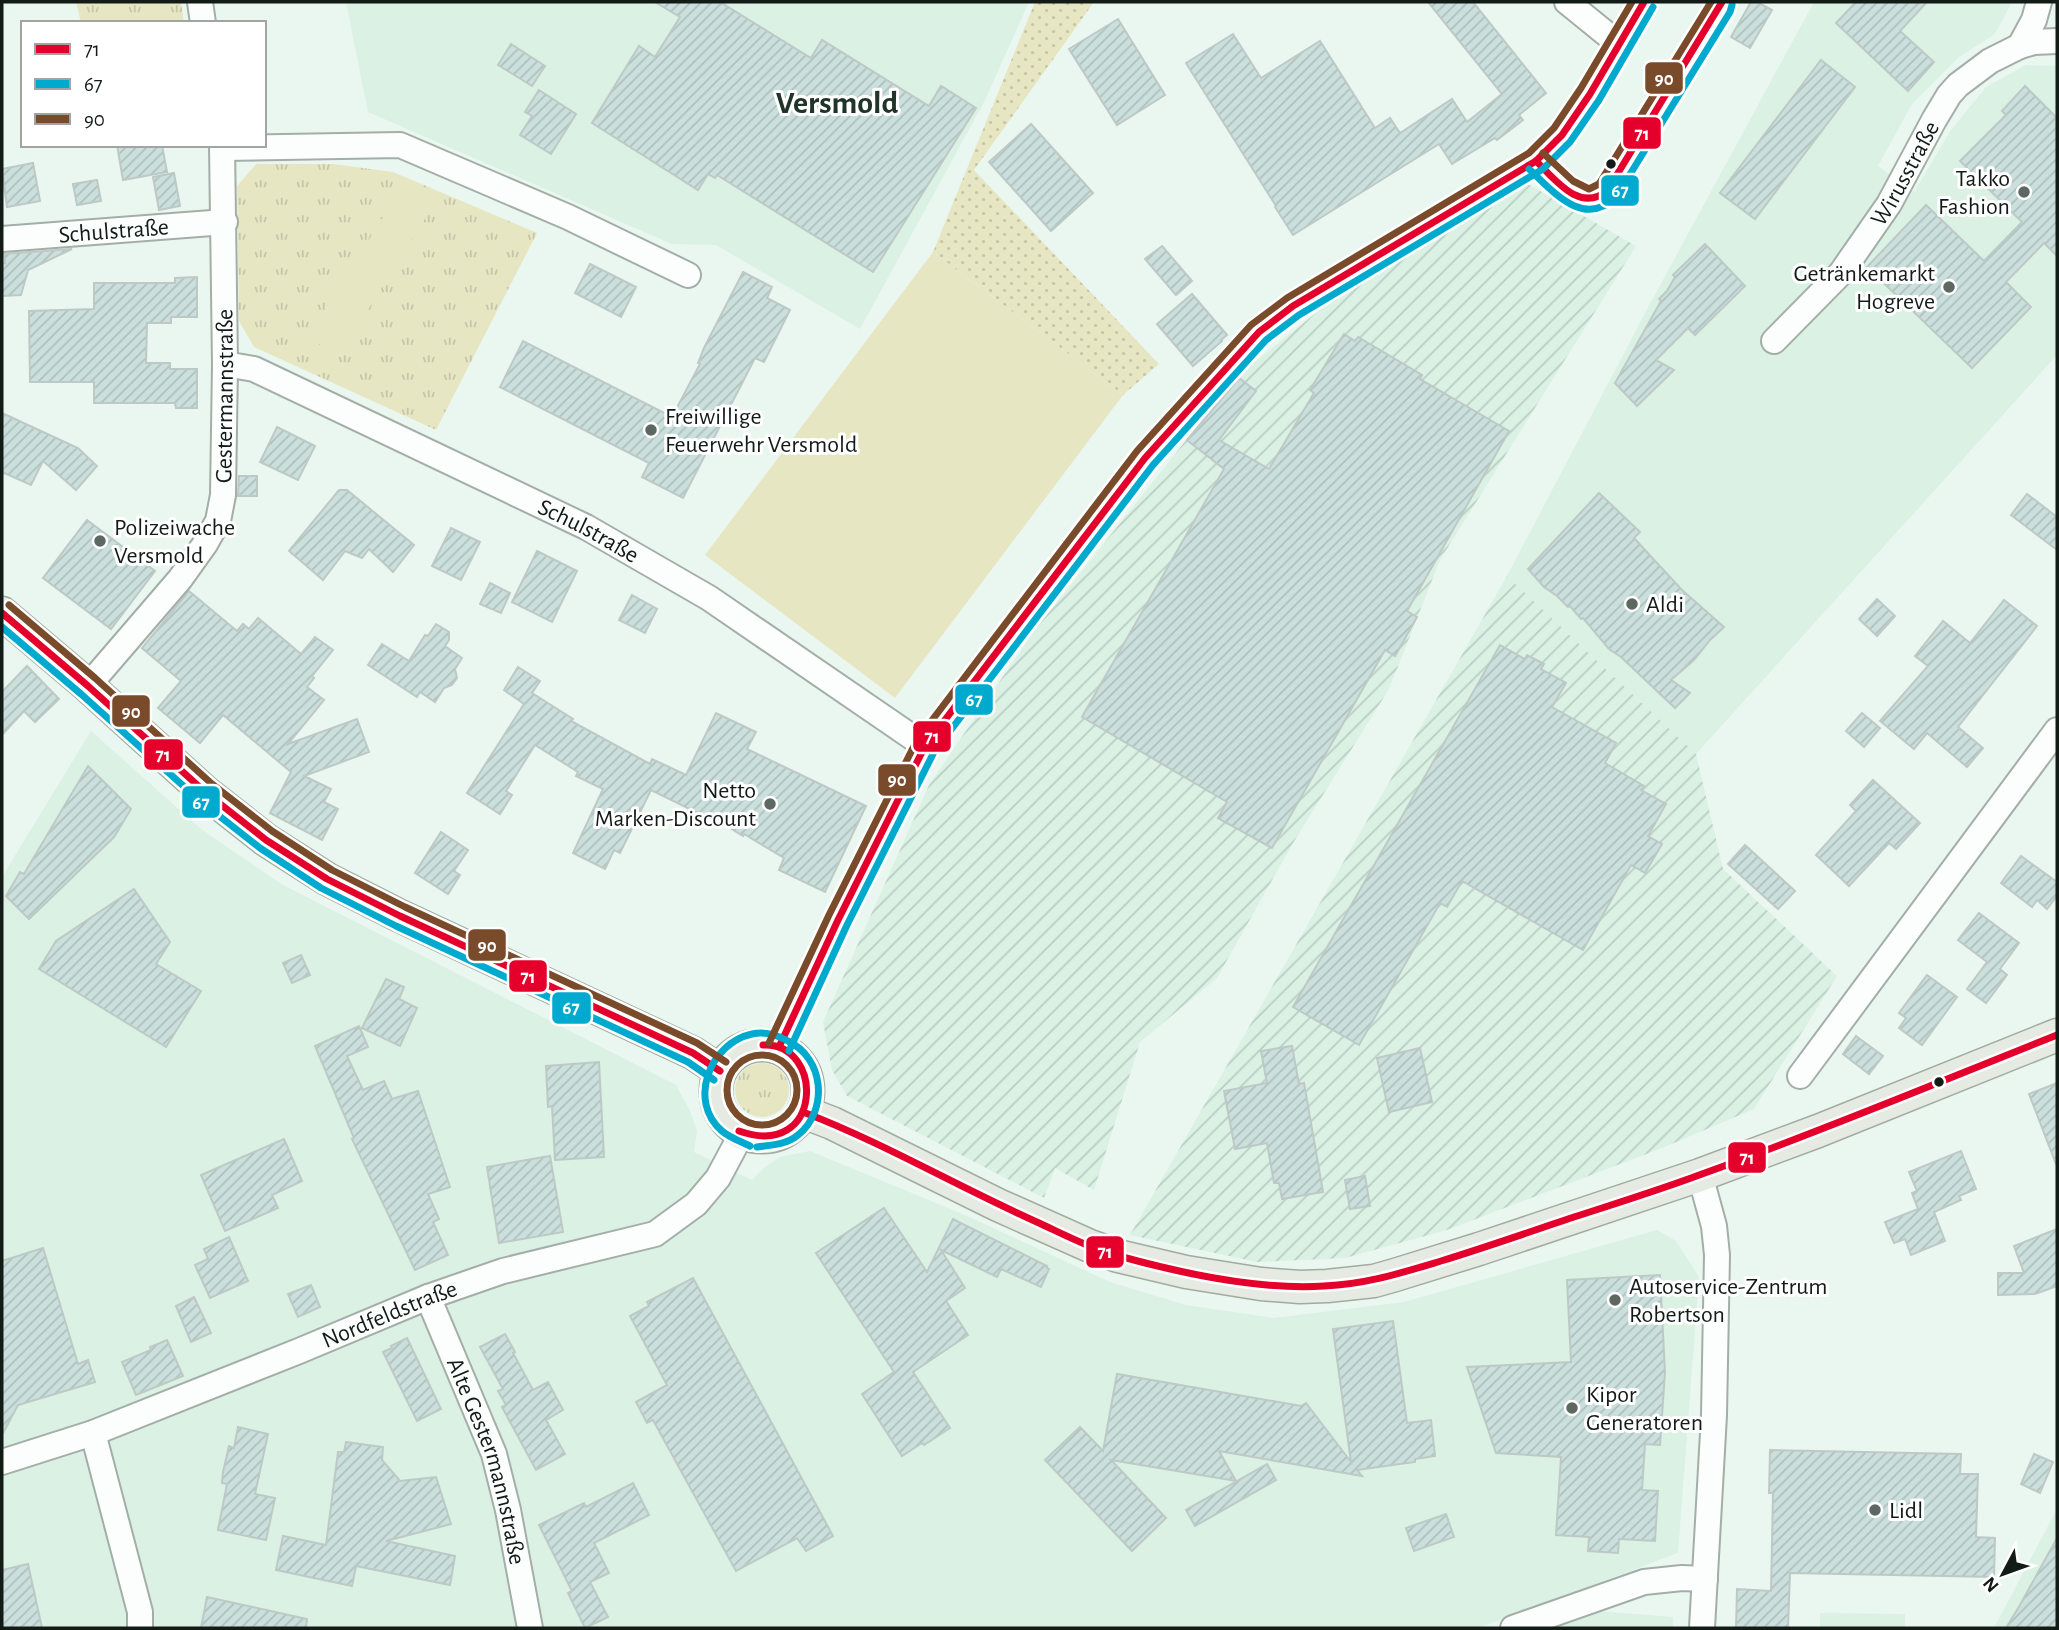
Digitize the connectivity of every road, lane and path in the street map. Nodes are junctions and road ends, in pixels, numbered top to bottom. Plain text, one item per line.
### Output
1 (200, 2) edge
2 (1567, 2) edge
3 (1644, 2) edge
4 (2039, 2) edge
5 (203, 21) edge
6 (2057, 41) edge
7 (1620, 45) junction
8 (2020, 46) junction
9 (223, 147) edge
10 (266, 147) edge
11 (225, 222) junction
12 (2, 239) edge
13 (688, 275) dead end
14 (1774, 341) dead end
15 (225, 364) junction
16 (2, 613) edge
17 (88, 686) junction
18 (2057, 730) edge
19 (925, 746) junction
20 (2057, 1035) edge
21 (779, 1047) junction
22 (720, 1071) junction
23 (1800, 1076) dead end
24 (803, 1112) junction
25 (741, 1133) junction
26 (1700, 1175) junction
27 (428, 1297) junction
28 (93, 1433) junction
29 (2, 1462) edge
30 (1705, 1578) junction
31 (140, 1628) edge
32 (530, 1628) edge
33 (1513, 1628) edge
34 (1702, 1628) edge

1 - 5 street
2 - 7 street
3 - 7 street
4 - 8 street
6 - 8 street, Wirusstraße
7 - 19 street
8 - 14 street, Wirusstraße
9 - 11 street, Gestermannstraße
10 - 13 street
11 - 12 street, Schulstraße
11 - 15 street, Gestermannstraße
15 - 17 street, Gestermannstraße
15 - 19 street, Schulstraße
16 - 17 main road
17 - 22 main road
18 - 23 street
19 - 21 street
20 - 26 main road
21 - 22 main road
21 - 24 main road
22 - 25 main road
24 - 25 main road
24 - 26 main road
25 - 27 street, Nordfeldstraße
26 - 30 street
27 - 28 street, Nordfeldstraße
27 - 32 street, Alte Gestermannstraße
28 - 29 street, Nordfeldstraße
28 - 31 street
30 - 33 street
30 - 34 street

